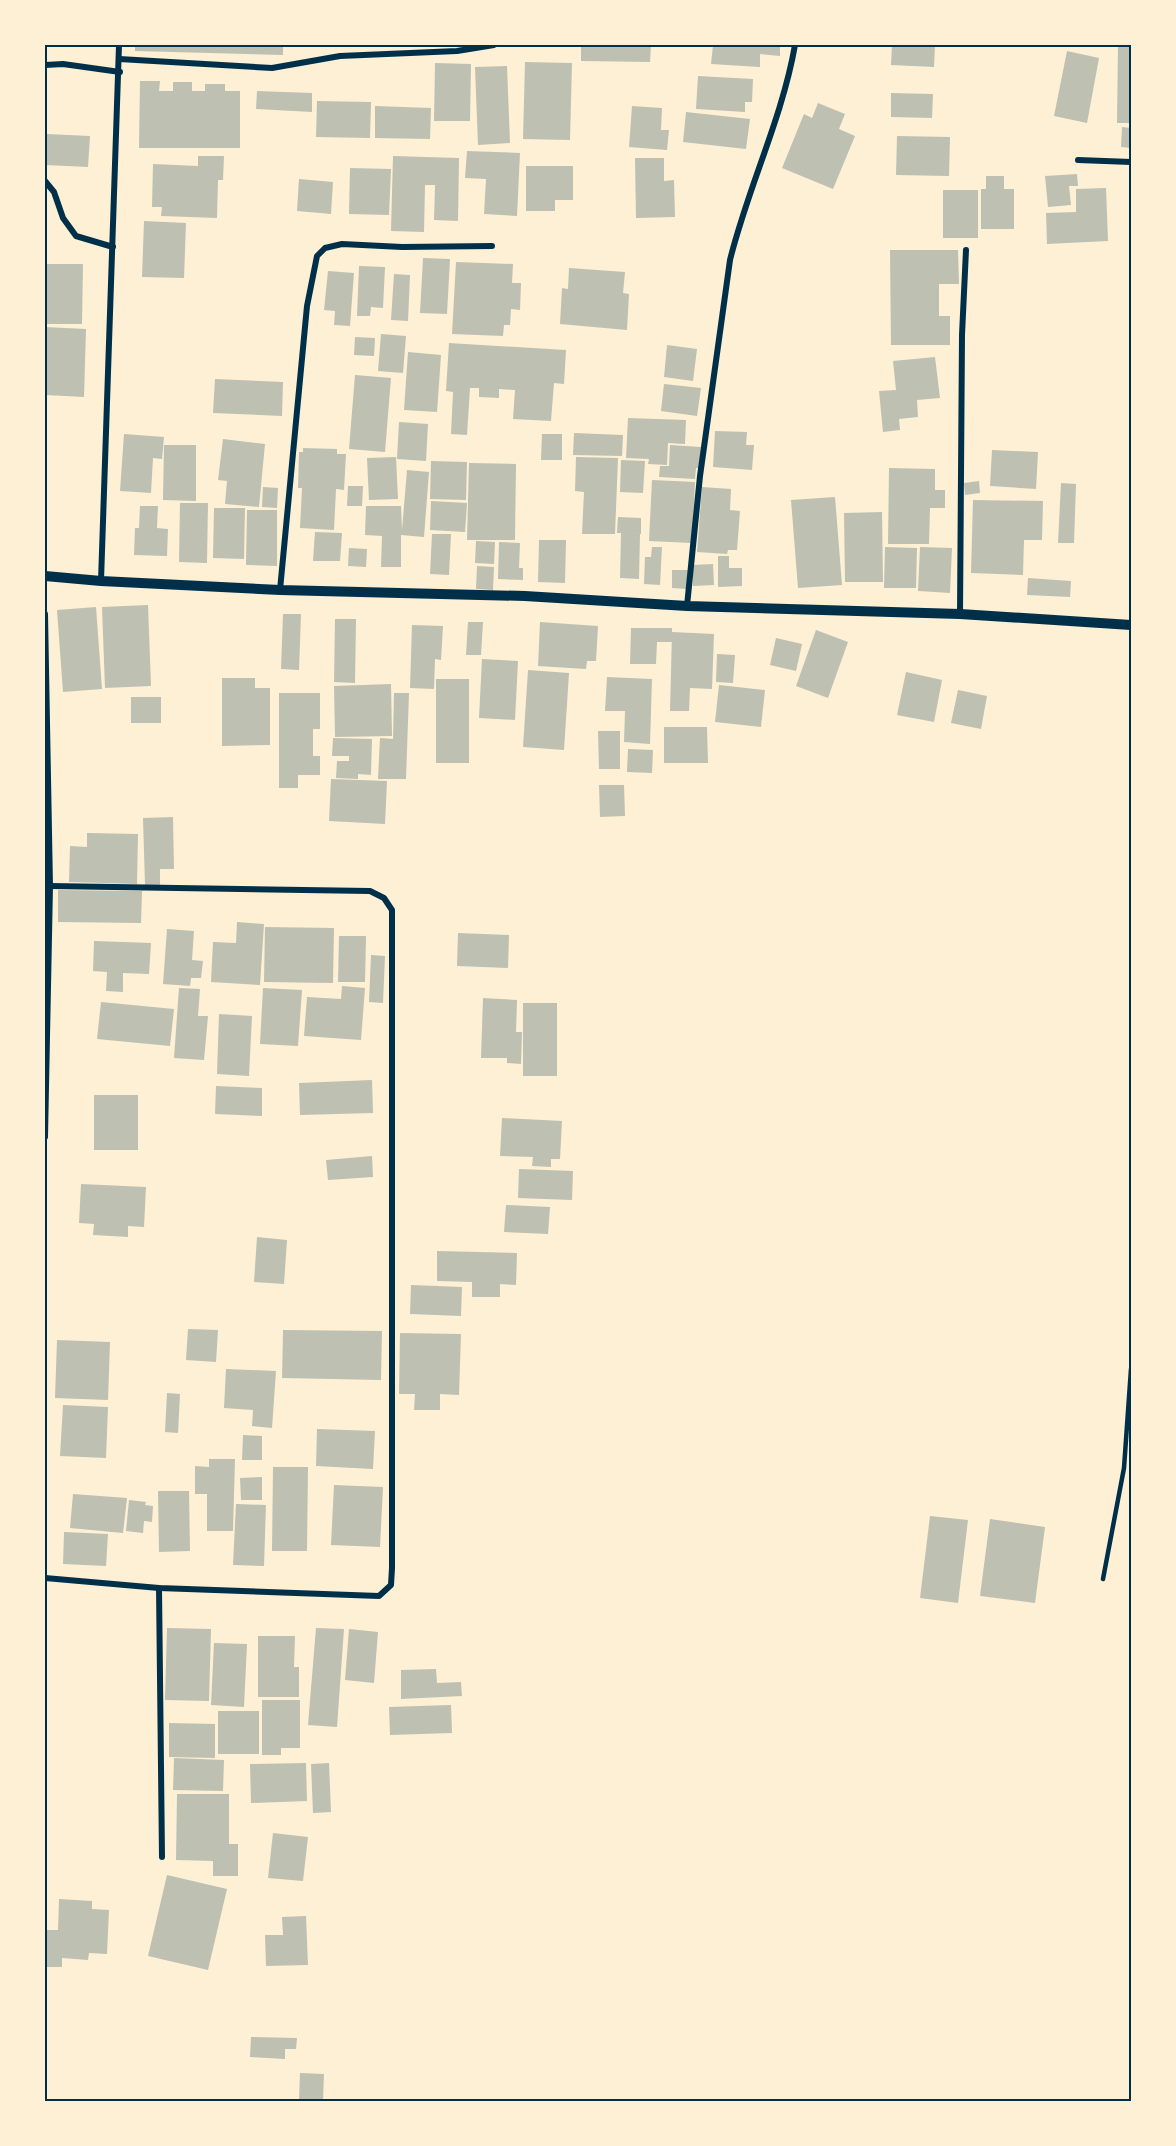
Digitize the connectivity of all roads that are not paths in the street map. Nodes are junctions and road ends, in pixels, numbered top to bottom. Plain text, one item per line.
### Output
1 (119, 45) edge
2 (494, 45) edge
3 (795, 45) edge
4 (119, 59) junction
5 (45, 65) edge
6 (120, 72) junction
7 (1078, 160) dead end
8 (1131, 162) edge
9 (45, 181) edge
10 (492, 246) dead end
11 (113, 247) junction
12 (966, 250) dead end
13 (45, 576) edge
14 (101, 582) junction
15 (280, 590) junction
16 (687, 606) junction
17 (45, 614) edge
18 (960, 614) junction
19 (1131, 625) edge
20 (50, 886) junction
21 (45, 1137) edge
22 (1131, 1369) edge
23 (45, 1578) edge
24 (1104, 1579) dead end
25 (159, 1588) junction
26 (162, 1857) dead end

1 - 4 street
2 - 4 street
3 - 16 street
4 - 6 street
5 - 6 street
6 - 11 street
7 - 8 street
9 - 11 street
10 - 15 street
11 - 14 street
12 - 18 street
13 - 14 street
14 - 15 street
15 - 16 street
16 - 18 street
17 - 20 street
18 - 19 street
20 - 21 street
20 - 25 street
22 - 24 lane
23 - 25 street
25 - 26 street

